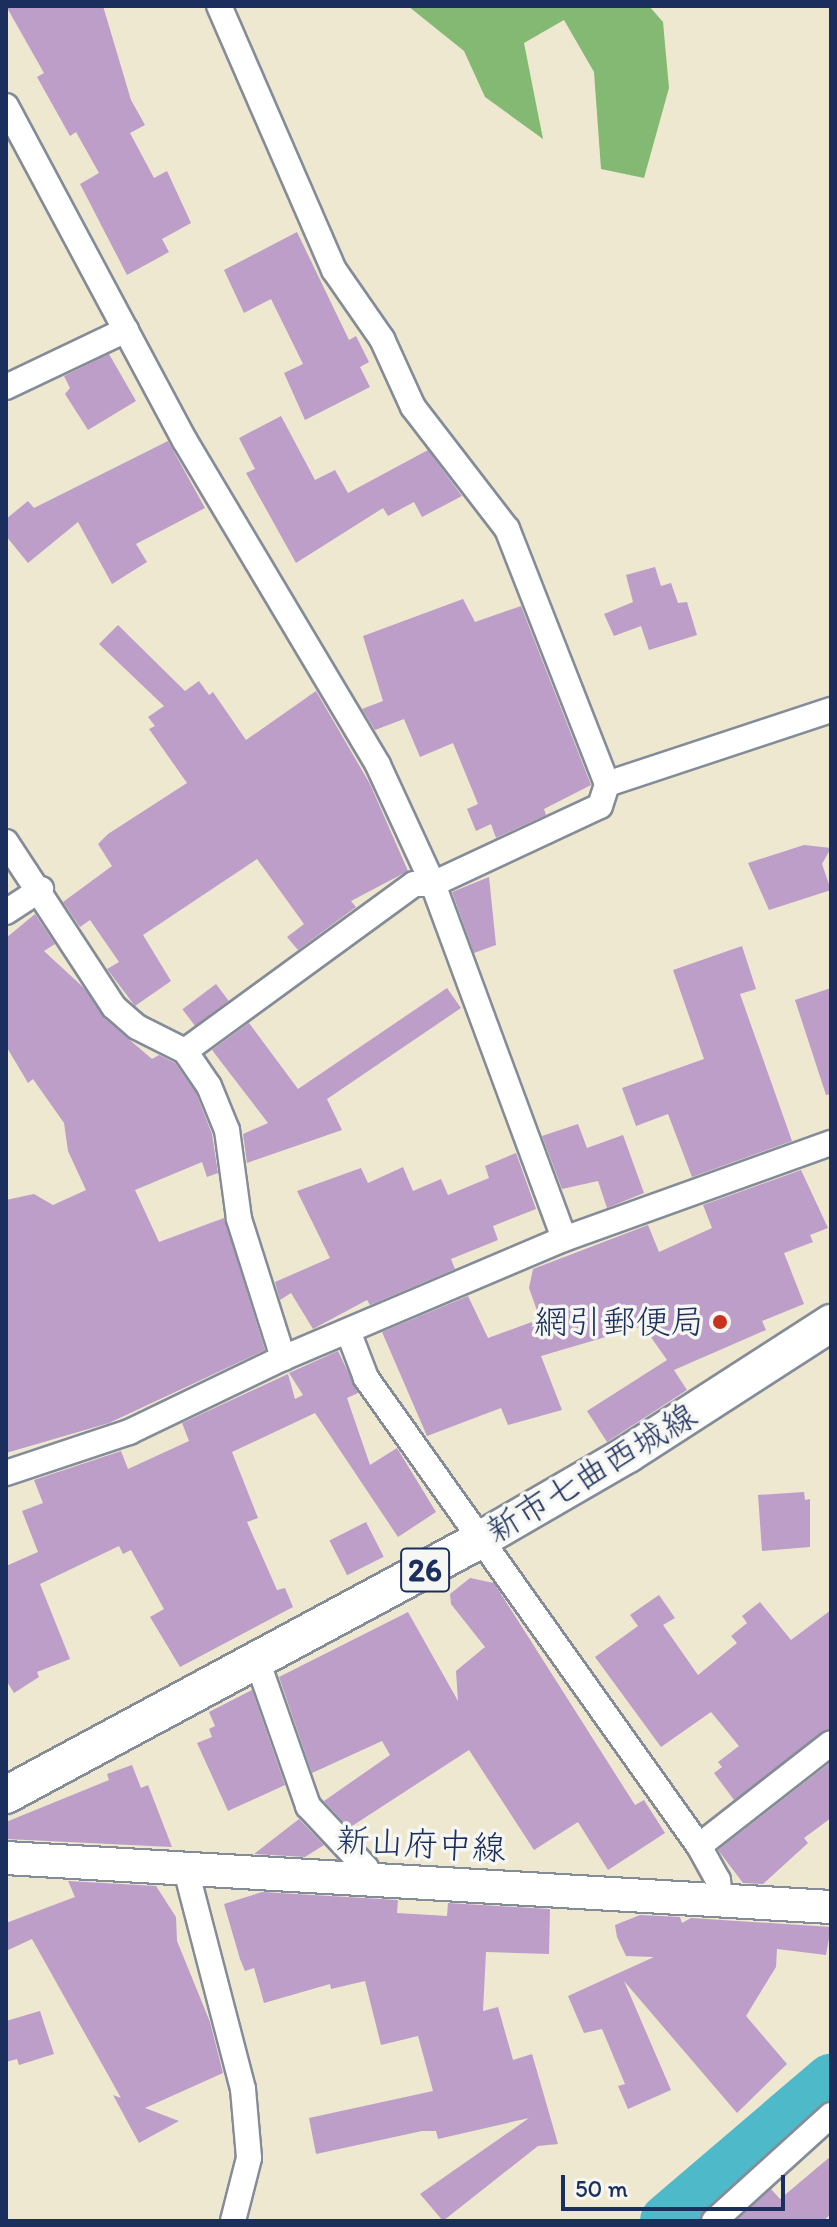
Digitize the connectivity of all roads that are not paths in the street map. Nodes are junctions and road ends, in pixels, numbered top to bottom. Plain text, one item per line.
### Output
1 (219, 6) edge
2 (6, 106) edge
3 (126, 330) junction
4 (6, 387) edge
5 (831, 710) edge
6 (607, 784) junction
7 (6, 842) edge
8 (433, 884) junction
9 (41, 889) junction
10 (6, 912) edge
11 (185, 1051) junction
12 (831, 1143) edge
13 (564, 1239) junction
14 (831, 1323) edge
15 (348, 1331) junction
16 (283, 1358) junction
17 (6, 1473) edge
18 (478, 1541) junction
19 (257, 1660) junction
20 (831, 1743) edge
21 (6, 1795) edge
22 (699, 1846) junction
23 (6, 1858) edge
24 (186, 1870) junction
25 (369, 1879) junction
26 (720, 1898) junction
27 (831, 1907) edge
28 (831, 2115) edge
29 (233, 2221) edge
30 (714, 2221) edge

1 - 6 street
2 - 3 street
3 - 4 street
3 - 8 street
5 - 6 street
6 - 8 street
7 - 9 street
8 - 11 street
8 - 13 street
9 - 10 street
9 - 11 street
11 - 16 street
12 - 13 street
13 - 15 street
14 - 18 main road, 新市七曲西城線 / 26
15 - 16 street
15 - 18 street
16 - 17 street
18 - 19 main road, 新市七曲西城線 / 26
18 - 22 street
19 - 21 main road, 新市七曲西城線 / 26
19 - 25 street
20 - 22 street
22 - 26 street
23 - 24 main road, 新山府中線
24 - 25 main road, 新山府中線
24 - 29 street
25 - 26 main road, 新山府中線
26 - 27 main road, 新山府中線
28 - 30 street

